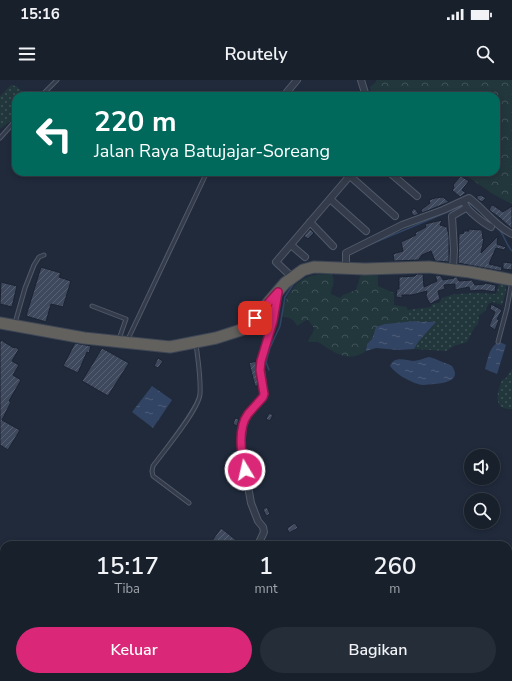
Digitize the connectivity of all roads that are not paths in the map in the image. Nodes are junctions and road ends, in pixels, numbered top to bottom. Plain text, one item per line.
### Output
1 (57, 80) edge
2 (297, 80) edge
3 (361, 80) edge
4 (44, 92) edge
5 (287, 92) dead end
6 (365, 92) edge
7 (12, 124) edge
8 (0, 138) edge
9 (205, 176) edge
10 (349, 176) edge
11 (353, 176) edge
12 (394, 176) edge
13 (417, 196) dead end
14 (330, 200) junction
15 (467, 202) junction
16 (395, 216) dead end
17 (310, 222) junction
18 (491, 228) dead end
19 (366, 231) dead end
20 (512, 234) edge
21 (291, 245) junction
22 (334, 246) dead end
23 (44, 255) dead end
24 (305, 257) dead end
25 (344, 268) junction
26 (453, 269) junction
27 (292, 277) junction
28 (512, 280) edge
29 (278, 292) junction
30 (92, 306) dead end
31 (0, 323) edge
32 (14, 325) junction
33 (122, 342) junction
34 (498, 342) dead end
35 (196, 343) junction
36 (189, 503) dead end
37 (260, 541) edge

1 - 4 lane
2 - 5 street
3 - 6 street
7 - 8 lane
9 - 33 lane
10 - 14 street
11 - 16 street
12 - 13 street
14 - 17 street
14 - 19 street
15 - 18 street
15 - 20 street
15 - 25 street
15 - 26 street
17 - 21 street
17 - 22 street
21 - 24 street
21 - 27 street
23 - 32 lane
25 - 26 highway
25 - 27 highway
26 - 28 highway
27 - 29 highway
28 - 34 lane
29 - 35 highway
29 - 37 street
30 - 33 lane
31 - 32 highway
32 - 33 highway
33 - 35 highway
35 - 36 lane

